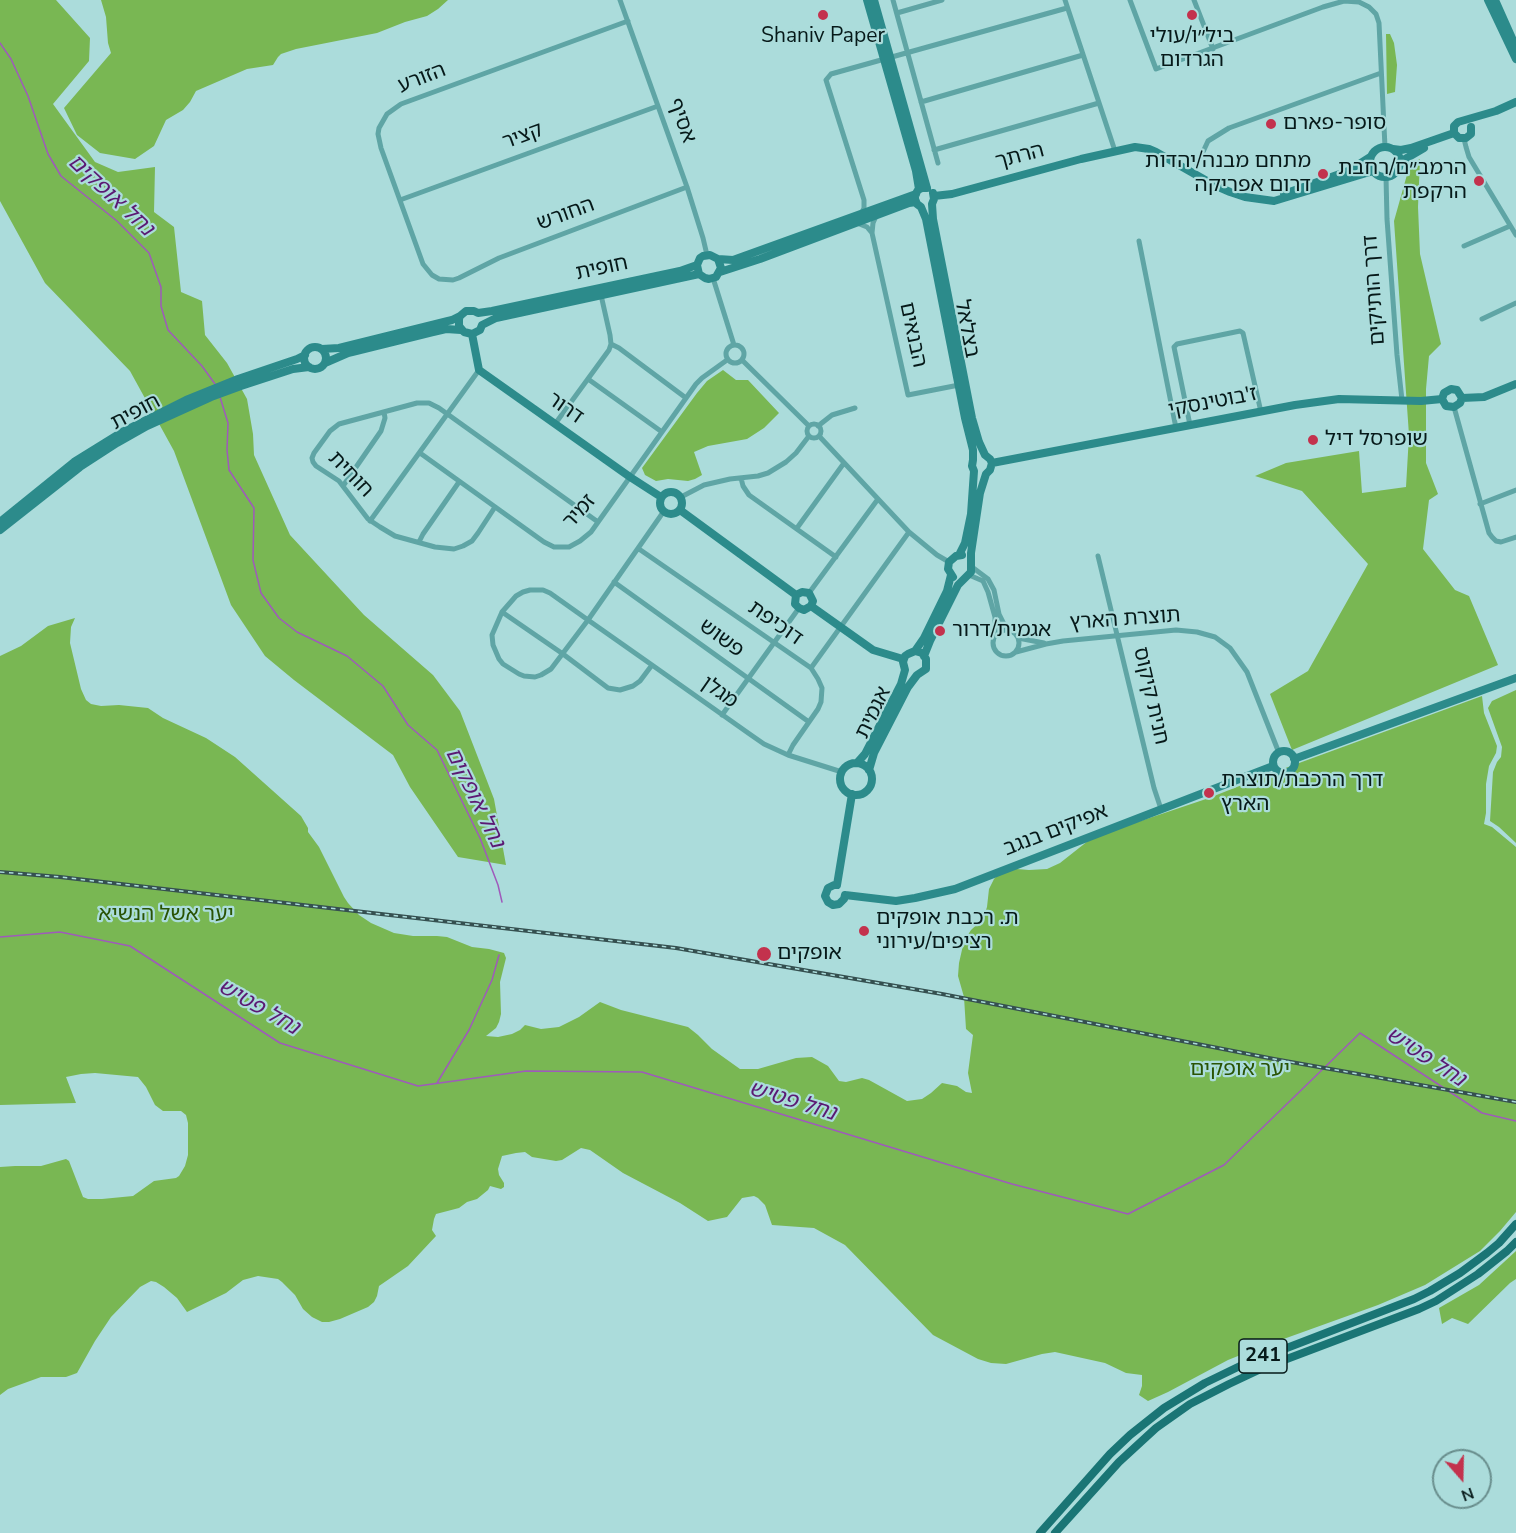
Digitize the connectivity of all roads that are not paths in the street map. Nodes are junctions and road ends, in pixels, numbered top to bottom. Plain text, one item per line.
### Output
1 (620, 0) edge
2 (867, 0) edge
3 (874, 0) edge
4 (893, 0) edge
5 (942, 0) edge
6 (1065, 0) edge
7 (1130, 0) edge
8 (1194, 0) edge
9 (1320, 0) edge
10 (1488, 0) edge
11 (1495, 0) edge
12 (1344, 1) edge
13 (1323, 7) junction
14 (1067, 8) junction
15 (897, 13) junction
16 (628, 21) junction
17 (1513, 42) edge
18 (1213, 49) junction
19 (908, 53) junction
20 (1083, 55) junction
21 (887, 58) junction
22 (1516, 59) edge
23 (1381, 73) junction
24 (921, 102) junction
25 (1099, 103) junction
26 (1513, 104) edge
27 (658, 106) junction
28 (1468, 124) junction
29 (1454, 133) junction
30 (1442, 138) junction
31 (1464, 139) junction
32 (1389, 148) junction
33 (934, 150) junction
34 (1115, 151) junction
35 (1370, 158) junction
36 (1400, 162) junction
37 (938, 164) dead end
38 (1197, 165) dead end
39 (1373, 171) junction
40 (1386, 177) junction
41 (687, 187) junction
42 (920, 196) junction
43 (400, 200) junction
44 (864, 200) junction
45 (933, 200) junction
46 (1259, 200) junction
47 (875, 212) junction
48 (861, 214) junction
49 (857, 223) junction
50 (1510, 226) junction
51 (872, 233) junction
52 (1516, 235) edge
53 (1139, 241) dead end
54 (1464, 246) dead end
55 (707, 255) junction
56 (718, 259) junction
57 (697, 265) junction
58 (720, 272) junction
59 (699, 274) junction
60 (459, 278) joint
61 (713, 278) junction
62 (601, 295) junction
63 (1516, 303) edge
64 (478, 313) junction
65 (460, 316) junction
66 (1482, 319) dead end
67 (482, 325) junction
68 (461, 330) junction
69 (472, 334) junction
70 (610, 344) junction
71 (734, 345) junction
72 (322, 349) junction
73 (305, 355) junction
74 (727, 360) junction
75 (742, 360) junction
76 (325, 363) junction
77 (309, 367) junction
78 (479, 370) junction
79 (588, 379) junction
80 (240, 383) junction
81 (1516, 384) edge
82 (959, 385) junction
83 (686, 398) junction
84 (1462, 398) junction
85 (1442, 399) junction
86 (1402, 400) junction
87 (1454, 407) junction
88 (855, 408) dead end
89 (384, 411) junction
90 (1261, 412) junction
91 (164, 414) junction
92 (447, 414) junction
93 (555, 424) junction
94 (1190, 425) junction
95 (809, 426) junction
96 (818, 426) junction
97 (1176, 428) junction
98 (662, 432) junction
99 (809, 436) junction
100 (819, 436) junction
101 (420, 453) junction
102 (985, 455) junction
103 (973, 460) junction
104 (844, 463) junction
105 (992, 463) junction
106 (974, 471) junction
107 (986, 474) junction
108 (630, 477) junction
109 (741, 478) junction
110 (459, 482) junction
111 (343, 486) junction
112 (1516, 490) edge
113 (661, 497) junction
114 (681, 497) junction
115 (878, 499) junction
116 (1480, 504) junction
117 (495, 507) junction
118 (680, 510) junction
119 (664, 511) junction
120 (370, 521) junction
121 (0, 522) edge
122 (598, 522) junction
123 (797, 528) junction
124 (0, 530) edge
125 (909, 532) junction
126 (1516, 537) edge
127 (419, 542) junction
128 (639, 549) junction
129 (958, 555) junction
130 (1098, 556) dead end
131 (836, 557) junction
132 (949, 562) junction
133 (971, 564) junction
134 (951, 575) junction
135 (966, 577) junction
136 (614, 582) junction
137 (809, 593) junction
138 (796, 596) junction
139 (811, 606) junction
140 (798, 608) junction
141 (502, 612) junction
142 (588, 620) junction
143 (840, 627) junction
144 (1007, 630) junction
145 (1118, 635) junction
146 (995, 636) junction
147 (1018, 638) junction
148 (773, 643) junction
149 (1046, 644) junction
150 (915, 651) junction
151 (1016, 652) junction
152 (563, 654) junction
153 (924, 656) junction
154 (903, 660) junction
155 (652, 665) junction
156 (811, 668) junction
157 (904, 670) junction
158 (917, 675) junction
159 (1516, 678) edge
160 (748, 679) junction
161 (722, 715) junction
162 (809, 722) junction
163 (1279, 753) junction
164 (788, 755) junction
165 (1294, 759) junction
166 (857, 764) junction
167 (1273, 766) junction
168 (869, 770) junction
169 (842, 772) junction
170 (852, 794) junction
171 (1161, 809) junction
172 (837, 885) junction
173 (845, 895) junction
174 (1516, 1224) edge
175 (1516, 1242) edge
176 (1040, 1533) edge
177 (1055, 1533) edge

1 - 16 street, אסיף
2 - 21 street, בצלאל
3 - 21 street, בצלאל
4 - 15 street
5 - 15 street
6 - 14 street
7 - 18 street
8 - 18 street
9 - 13 street
10 - 17 street
11 - 17 street
12 - 13 street
12 - 23 street
13 - 18 street
14 - 19 street
14 - 20 street
15 - 19 street
16 - 27 street, אסיף
16 - 43 street, הזורע
17 - 22 street
19 - 21 street
19 - 24 street
20 - 24 street
20 - 25 street
21 - 42 street, בצלאל
21 - 44 street
23 - 32 street
23 - 38 street
24 - 33 street
25 - 33 street
25 - 34 street
26 - 28 street
27 - 41 street, אסיף
27 - 43 street, קציר
28 - 29 street
28 - 31 street
29 - 30 street
29 - 31 street
30 - 32 street
30 - 36 street
31 - 50 street
32 - 35 street
32 - 36 street
33 - 37 street
34 - 45 street, הרתך
34 - 46 street, הרתך
35 - 39 street
35 - 46 street
36 - 40 street
39 - 40 street
39 - 46 street
40 - 86 street, דרך הותיקים
41 - 55 street, אסיף
41 - 60 street, החורש
42 - 45 street
42 - 45 street, הרתך
42 - 47 street
42 - 82 street, בצלאל
43 - 60 street, הזורע
44 - 47 street
44 - 48 street
45 - 102 street, בצלאל
47 - 48 street
47 - 49 street
47 - 51 street, הבנאים
48 - 56 street
49 - 51 street
49 - 58 street
50 - 52 street
50 - 54 street
51 - 82 street, הבנאים
53 - 97 street
55 - 56 street
55 - 57 street
56 - 58 street
57 - 59 street
57 - 64 street, חופית
58 - 61 street
59 - 61 street
59 - 62 street, חופית
61 - 71 street
62 - 67 street, חופית
62 - 70 street
63 - 66 street
64 - 65 street
64 - 67 street
65 - 68 street
65 - 72 street
67 - 69 street
68 - 69 street
68 - 76 street
69 - 78 street
70 - 79 street
70 - 83 street
71 - 74 street
71 - 75 street
72 - 73 street
72 - 76 street
73 - 77 street
73 - 80 street, חופית
74 - 75 street
74 - 83 street, זמיר
75 - 95 street
76 - 77 street
77 - 80 street, חופית
78 - 92 street
78 - 93 street, דרור
79 - 93 street
79 - 98 street
80 - 91 street, חופית
81 - 84 street
82 - 103 street, בצלאל
83 - 98 street, זמיר
84 - 85 street
84 - 87 street
85 - 86 street, ז'בוטינסקי
85 - 87 street
86 - 90 street, ז'בוטינסקי
87 - 116 street
88 - 96 street
89 - 92 street, חוחית
89 - 111 street
89 - 111 street, חוחית
90 - 94 street, ז'בוטינסקי
90 - 94 street
91 - 121 street, חופית
91 - 124 street, חופית
92 - 101 street
92 - 122 street, חוחית
93 - 108 street, דרור
94 - 97 street, ז'בוטינסקי
95 - 96 street
95 - 99 street
96 - 100 street
97 - 105 street, ז'בוטינסקי
98 - 108 street, זמיר
99 - 100 street
99 - 109 street
100 - 104 street
101 - 110 street, זמיר
101 - 120 street
102 - 103 street
102 - 105 street
103 - 106 street
104 - 115 street
104 - 123 street
105 - 107 street
106 - 107 street
106 - 129 street
107 - 133 street
108 - 113 street, דרור
108 - 122 street, זמיר
109 - 114 street
109 - 123 street
110 - 117 street, זמיר
110 - 127 street
111 - 120 street, חוחית
112 - 116 street
113 - 114 street
113 - 119 street
114 - 118 street
115 - 125 street
115 - 131 street
116 - 126 street
117 - 122 street, זמיר
117 - 127 street, חוחית
118 - 119 street
118 - 138 street
119 - 128 street
120 - 127 street, חוחית
123 - 131 street
125 - 132 street
125 - 143 street
128 - 136 street
128 - 148 street, דוכיפת
129 - 132 street
129 - 133 street
130 - 145 street, חנית קיקוס
131 - 137 street
132 - 134 street
133 - 135 street
133 - 144 street
134 - 135 street
134 - 150 street
135 - 146 street
135 - 153 street
136 - 142 street
136 - 160 street, פשוש
137 - 138 street
137 - 139 street
138 - 140 street
139 - 140 street
139 - 143 street
140 - 148 street
141 - 142 street, מגלן
141 - 152 street
141 - 152 street
142 - 152 street
142 - 155 street, מגלן
143 - 154 street
143 - 156 street
144 - 146 street
144 - 147 street
145 - 149 street, תוצרת הארץ
145 - 163 street, תוצרת הארץ
145 - 171 street, חנית קיקוס
146 - 151 street
147 - 149 street, תוצרת הארץ
147 - 151 street
148 - 156 street, דוכיפת
148 - 160 street
149 - 151 street, תוצרת הארץ
150 - 153 street
150 - 154 street
152 - 155 street
153 - 158 street
154 - 157 street
155 - 161 street, מגלן
156 - 162 street, דוכיפת
157 - 158 street
157 - 166 street, אגמית
158 - 168 street, אגמית
159 - 165 street
160 - 161 street
160 - 162 street, פשוש
161 - 164 street, מגלן
162 - 164 street, דוכיפת
163 - 165 street
163 - 167 street
164 - 169 street, מגלן
165 - 167 street
166 - 168 street
166 - 169 street
167 - 171 street, אפיקים בנגב
168 - 170 street
169 - 170 street
170 - 172 street
171 - 173 street, אפיקים בנגב
172 - 173 street
172 - 173 street
174 - 176 main road, 241
175 - 177 main road, 241

